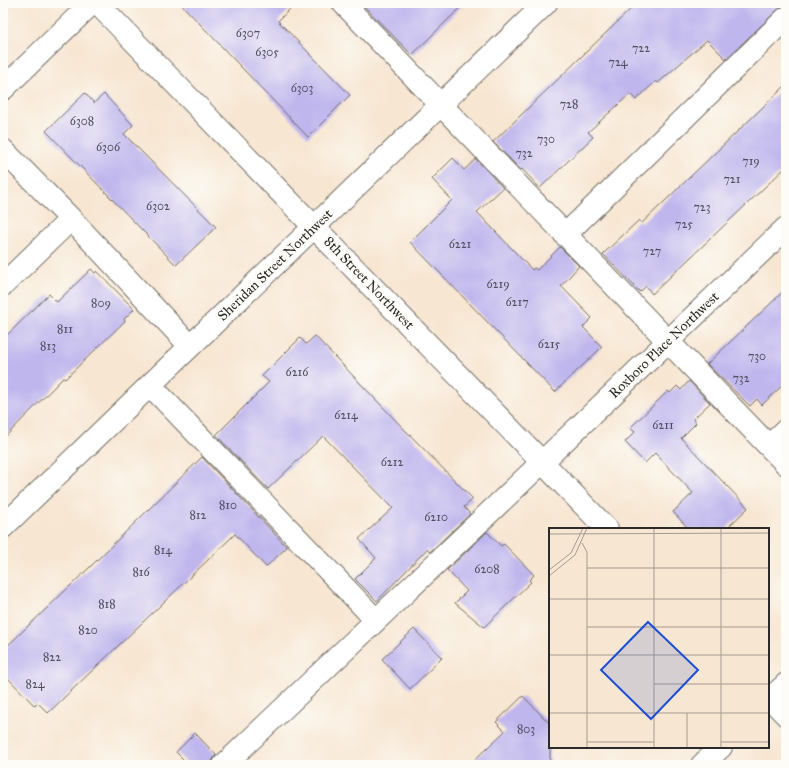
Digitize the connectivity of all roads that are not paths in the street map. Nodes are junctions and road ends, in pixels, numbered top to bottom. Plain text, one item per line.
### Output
1 (92, 3) edge
2 (97, 3) edge
3 (343, 3) edge
4 (546, 3) edge
5 (786, 18) edge
6 (3, 89) edge
7 (441, 104) junction
8 (3, 150) edge
9 (71, 219) junction
10 (314, 227) junction
11 (786, 228) edge
12 (564, 235) junction
13 (3, 285) edge
14 (669, 341) junction
15 (190, 346) junction
16 (150, 385) junction
17 (786, 430) edge
18 (769, 446) junction
19 (542, 462) junction
20 (786, 464) edge
21 (3, 527) edge
22 (606, 528) edge
23 (376, 620) junction
24 (786, 684) edge
25 (769, 699) edge
26 (786, 715) edge
27 (720, 748) edge
28 (224, 765) edge
29 (702, 765) edge

1 - 6 street
2 - 10 street, 8th Street Northwest
3 - 7 street
4 - 7 street, Sheridan Street Northwest
5 - 12 street
7 - 10 street, Sheridan Street Northwest
7 - 12 street
8 - 9 street
9 - 13 street
9 - 15 street
10 - 15 street, Sheridan Street Northwest
10 - 19 street, 8th Street Northwest
11 - 14 street, Roxboro Place Northwest
12 - 14 street
14 - 18 street
14 - 19 street, Roxboro Place Northwest
15 - 16 street, Sheridan Street Northwest
16 - 21 street, Sheridan Street Northwest
16 - 23 street
17 - 18 street
18 - 20 street
19 - 22 street, 8th Street Northwest
19 - 23 street, Roxboro Place Northwest
23 - 28 street, Roxboro Place Northwest
24 - 25 street
25 - 26 street
27 - 29 street

